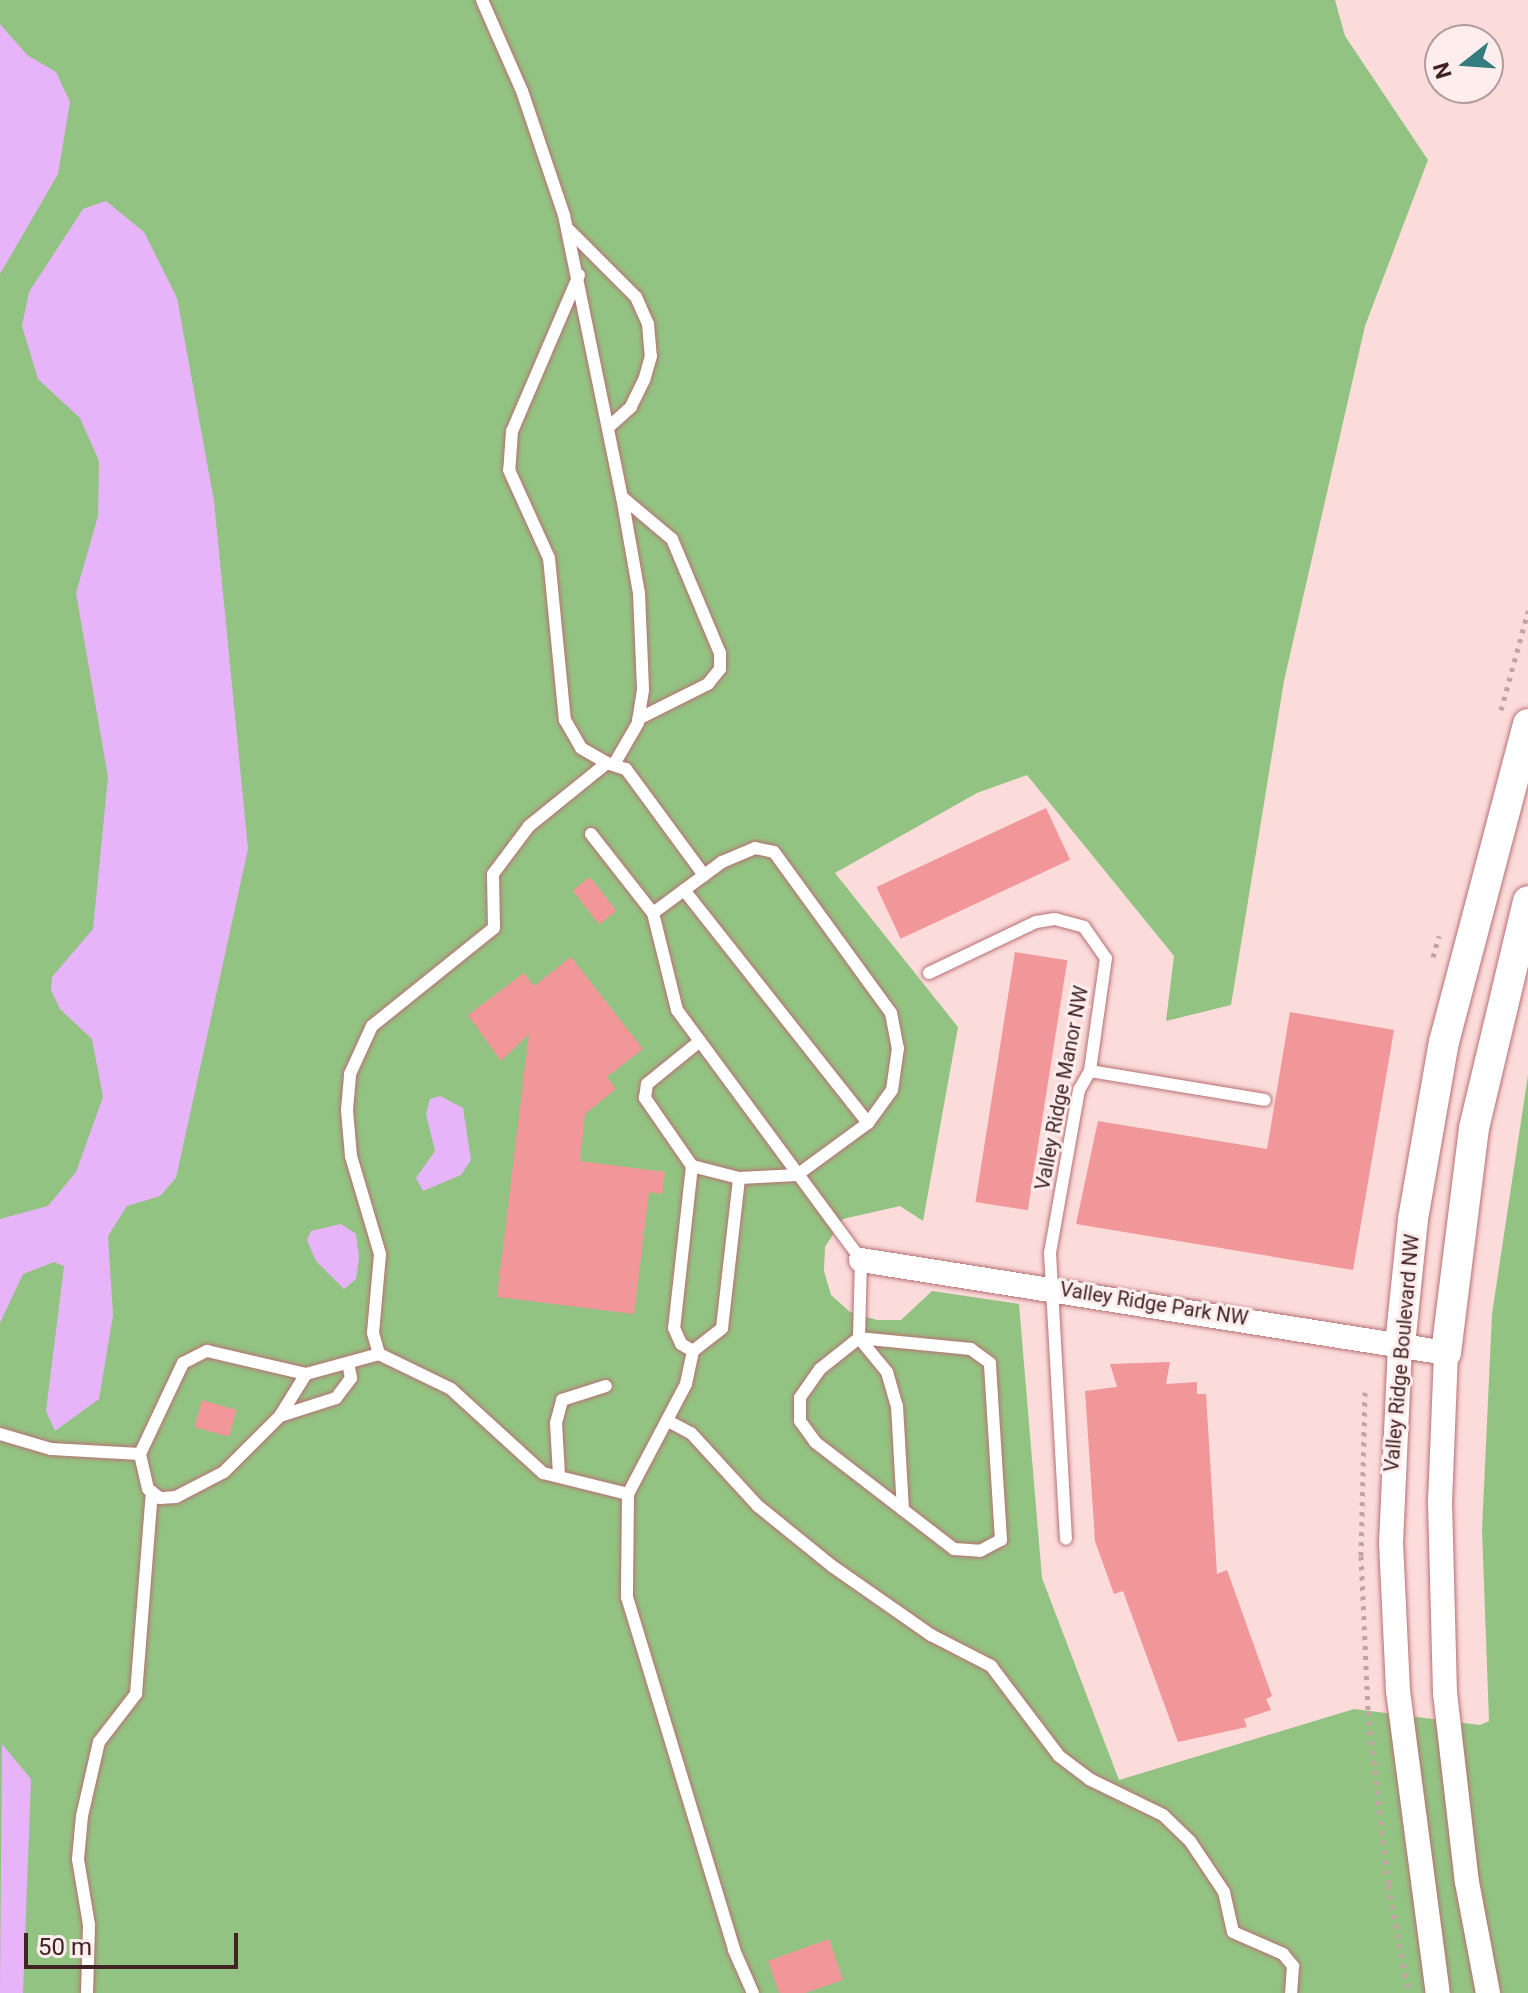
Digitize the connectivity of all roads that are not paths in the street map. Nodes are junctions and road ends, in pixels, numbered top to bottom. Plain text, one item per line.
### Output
1 (482, 0) edge
2 (567, 229) junction
3 (579, 275) junction
4 (609, 427) junction
5 (622, 497) junction
6 (638, 719) junction
7 (1528, 724) edge
8 (612, 762) junction
9 (591, 834) dead end
10 (704, 875) junction
11 (684, 890) junction
12 (1528, 901) edge
13 (653, 913) junction
14 (929, 973) dead end
15 (700, 1041) junction
16 (1090, 1071) junction
17 (1265, 1100) dead end
18 (868, 1123) junction
19 (692, 1166) junction
20 (797, 1175) junction
21 (739, 1178) junction
22 (861, 1260) junction
23 (1052, 1288) junction
24 (859, 1338) junction
25 (1400, 1345) junction
26 (693, 1351) junction
27 (1446, 1353) junction
28 (379, 1354) junction
29 (348, 1363) junction
30 (306, 1374) junction
31 (606, 1386) dead end
32 (280, 1416) junction
33 (668, 1421) junction
34 (0, 1434) edge
35 (140, 1454) junction
36 (559, 1475) junction
37 (152, 1492) junction
38 (628, 1494) junction
39 (903, 1510) junction
40 (1066, 1539) dead end
41 (87, 1993) edge
42 (753, 1993) edge
43 (1291, 1993) edge
44 (1438, 1993) edge
45 (1488, 1993) edge

1 - 2 lane
2 - 3 lane
2 - 4 lane
3 - 4 lane
3 - 8 lane
4 - 5 lane
5 - 6 lane
5 - 6 lane
6 - 8 lane
7 - 25 street, Valley Ridge Boulevard NW
8 - 10 lane
8 - 28 lane
9 - 13 lane
10 - 11 lane
10 - 18 lane
11 - 13 lane
11 - 18 lane
12 - 27 street
13 - 15 lane
14 - 16 lane, Valley Ridge Manor NW
15 - 19 lane
15 - 20 lane
16 - 17 lane
16 - 23 lane, Valley Ridge Manor NW
18 - 20 lane
19 - 21 lane
19 - 26 lane
20 - 21 lane
20 - 22 lane
21 - 26 lane
22 - 23 street, Valley Ridge Park NW
22 - 24 lane
23 - 25 street, Valley Ridge Park NW
23 - 40 lane, Valley Ridge Manor NW
24 - 39 lane
24 - 39 lane
24 - 39 lane
25 - 27 street, Valley Ridge Park NW
25 - 44 street, Valley Ridge Boulevard NW
26 - 33 lane
27 - 45 street
28 - 29 lane
28 - 36 lane
29 - 30 lane
29 - 32 lane
30 - 32 lane
30 - 35 lane
31 - 36 lane
32 - 37 lane
33 - 38 lane
33 - 43 lane
34 - 35 lane
35 - 37 lane
36 - 38 lane
37 - 41 lane
38 - 42 lane

